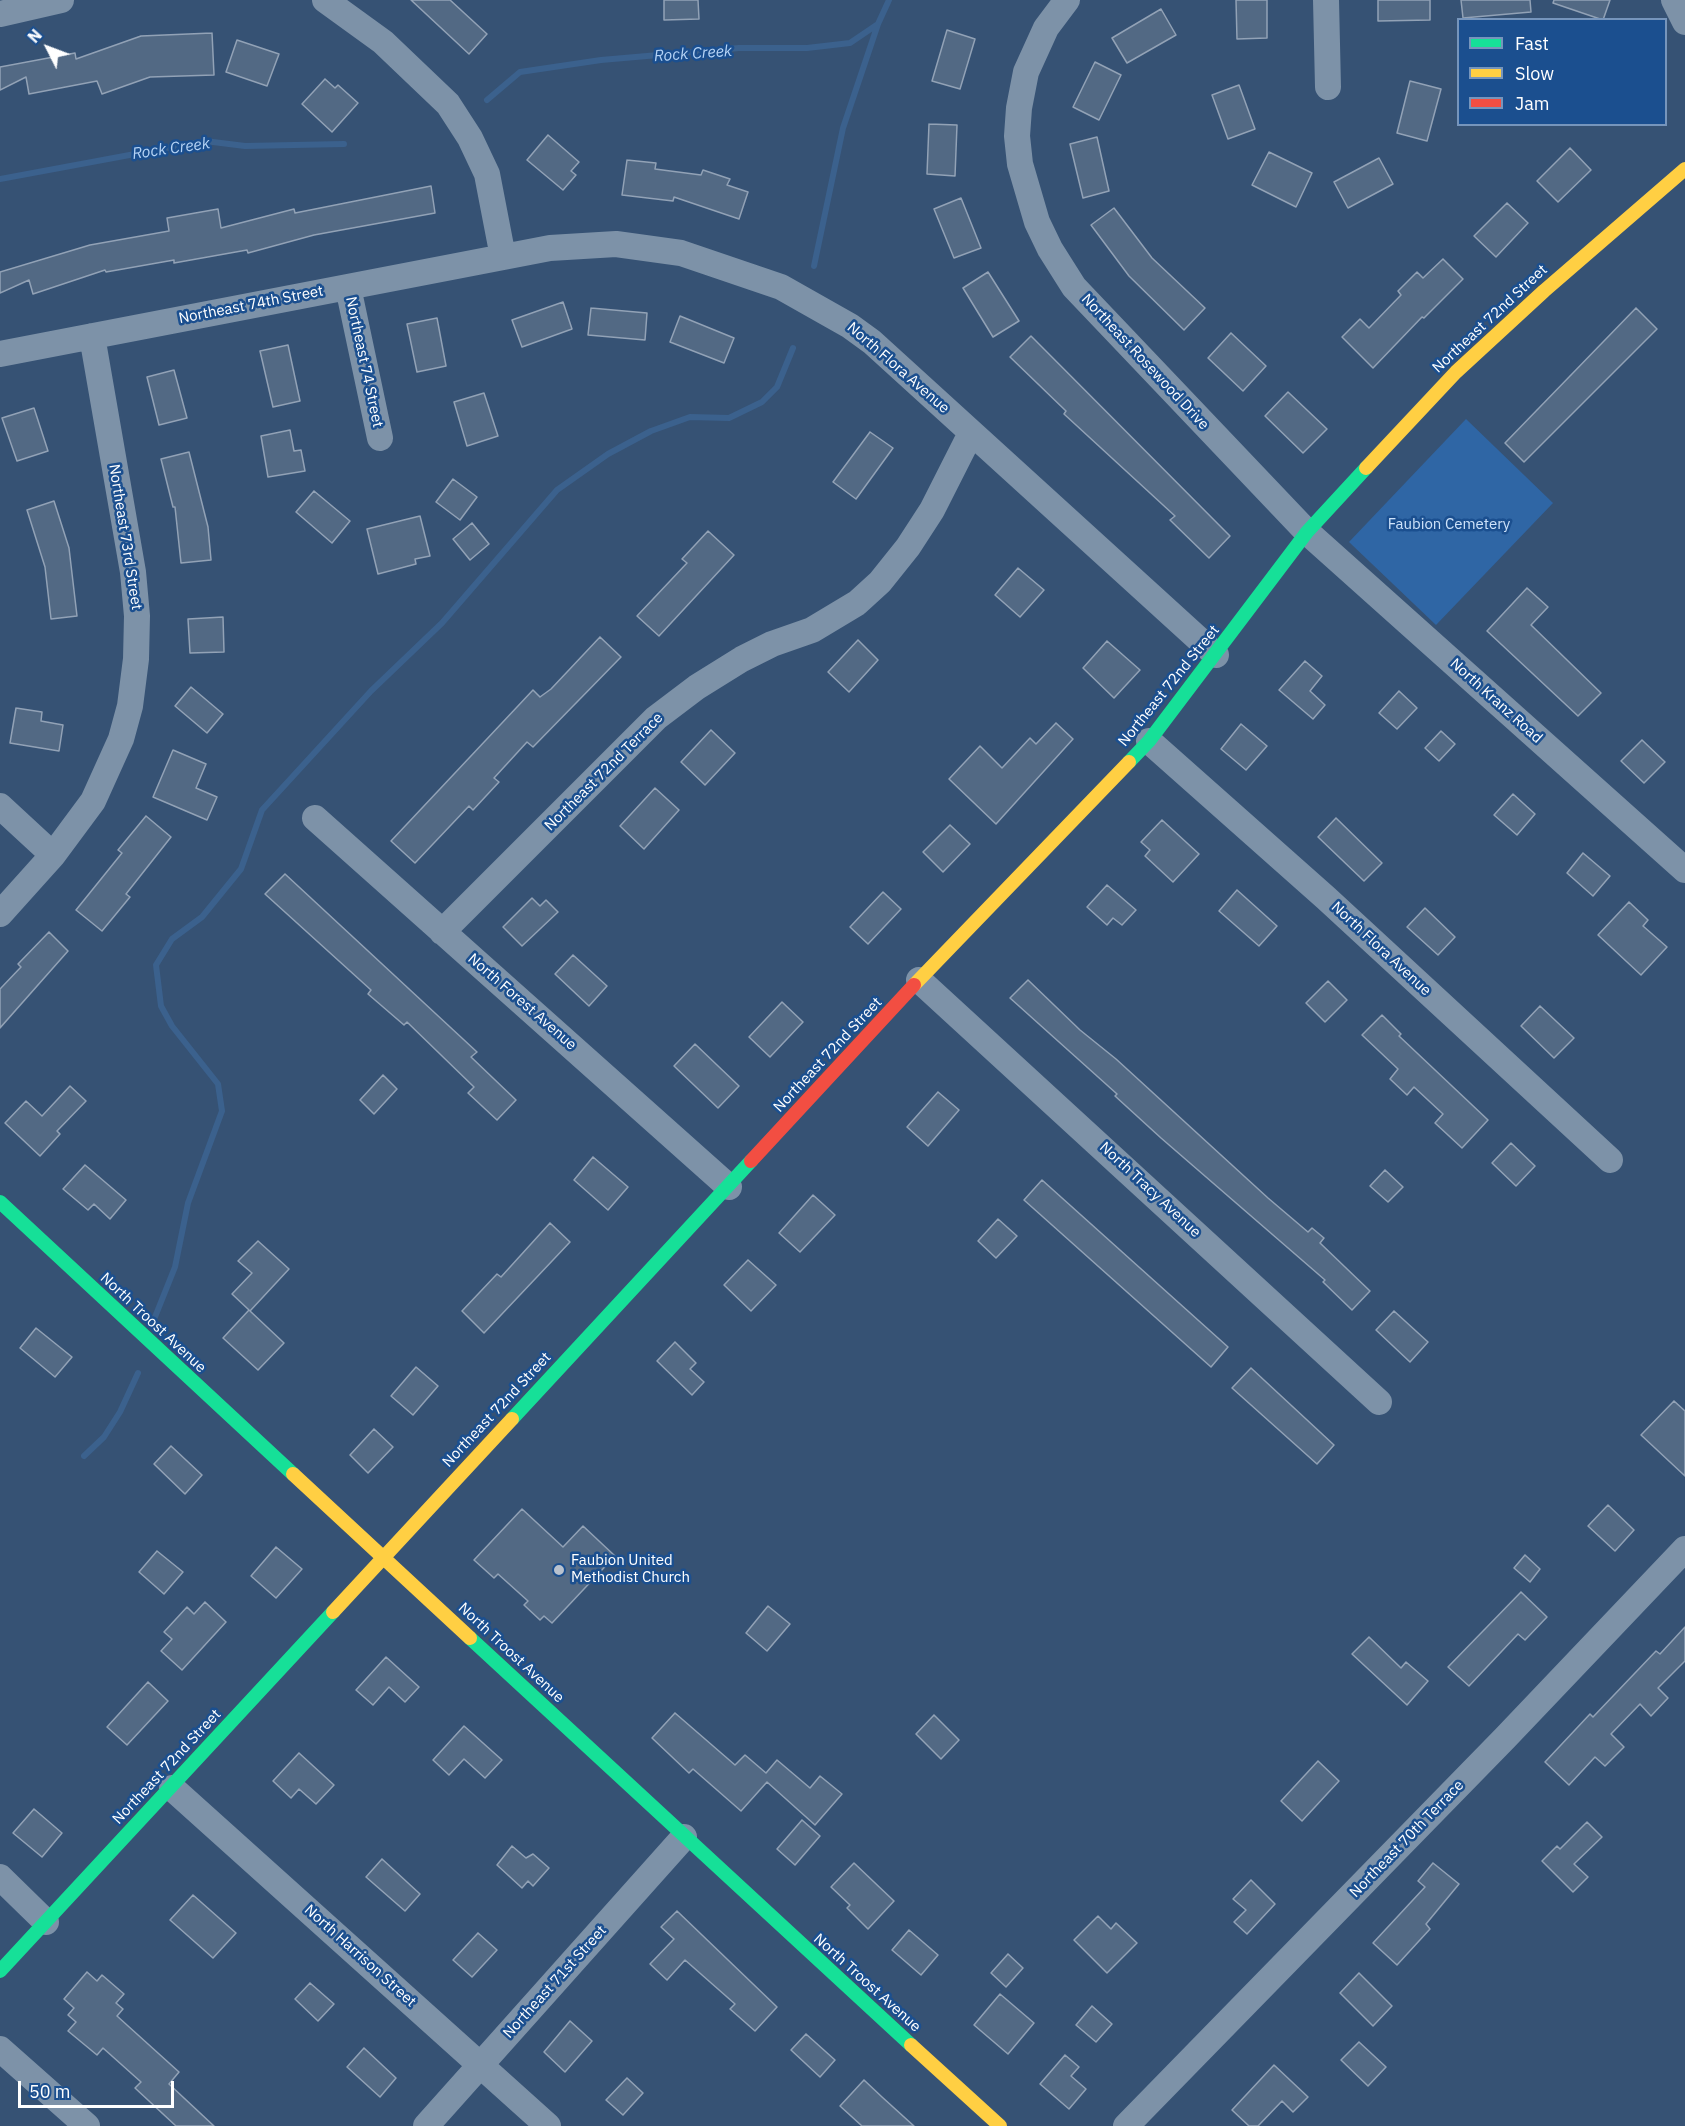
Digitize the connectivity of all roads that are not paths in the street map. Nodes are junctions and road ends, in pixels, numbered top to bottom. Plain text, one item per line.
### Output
1 (61, 0) edge
2 (325, 0) edge
3 (1067, 0) edge
4 (1326, 0) edge
5 (1674, 0) edge
6 (0, 14) edge
7 (1685, 22) edge
8 (1328, 87) dead end
9 (1685, 169) edge
10 (503, 257) junction
11 (348, 287) junction
12 (92, 336) junction
13 (0, 354) edge
14 (971, 433) junction
15 (380, 438) dead end
16 (1307, 532) junction
17 (1216, 655) junction
18 (1149, 741) junction
19 (0, 806) edge
20 (315, 818) dead end
21 (53, 855) junction
22 (1685, 870) edge
23 (0, 914) edge
24 (442, 932) junction
25 (919, 980) junction
26 (1610, 1160) dead end
27 (729, 1187) junction
28 (0, 1202) edge
29 (1379, 1402) dead end
30 (1685, 1549) edge
31 (382, 1556) junction
32 (172, 1788) junction
33 (684, 1837) junction
34 (0, 1877) edge
35 (46, 1923) junction
36 (0, 1971) edge
37 (0, 2049) edge
38 (481, 2064) junction
39 (87, 2126) edge
40 (426, 2126) edge
41 (548, 2126) edge
42 (1000, 2126) edge
43 (1126, 2126) edge

1 - 6 street
2 - 10 street
3 - 16 street, Northeast Rosewood Drive
4 - 8 street
5 - 7 street
9 - 16 main road, Northeast 72nd Street
10 - 11 street, Northeast 74th Street
10 - 14 street, North Flora Avenue
11 - 12 street, Northeast 74th Street
11 - 15 street, Northeast 74 Street
12 - 13 street, Northeast 74th Street
12 - 21 street, Northeast 73rd Street
14 - 17 street, North Flora Avenue
14 - 24 street, Northeast 72nd Terrace
16 - 17 main road, Northeast 72nd Street
16 - 22 street, North Kranz Road
17 - 18 main road, Northeast 72nd Street
18 - 25 main road, Northeast 72nd Street
18 - 26 street, North Flora Avenue
19 - 21 street
20 - 24 street, North Forest Avenue
21 - 23 street, Northeast 73rd Street
24 - 27 street, North Forest Avenue
25 - 27 main road, Northeast 72nd Street
25 - 29 street, North Tracy Avenue
27 - 31 main road, Northeast 72nd Street
28 - 31 main road, North Troost Avenue
30 - 43 street, Northeast 70th Terrace
31 - 32 main road, Northeast 72nd Street
31 - 33 main road, North Troost Avenue
32 - 35 main road, Northeast 72nd Street
32 - 38 street, North Harrison Street
33 - 38 street, Northeast 71st Street
33 - 42 main road, North Troost Avenue
34 - 35 street
35 - 36 main road, Northeast 72nd Street
37 - 39 street
38 - 40 street, Northeast 71st Street
38 - 41 street, North Harrison Street

